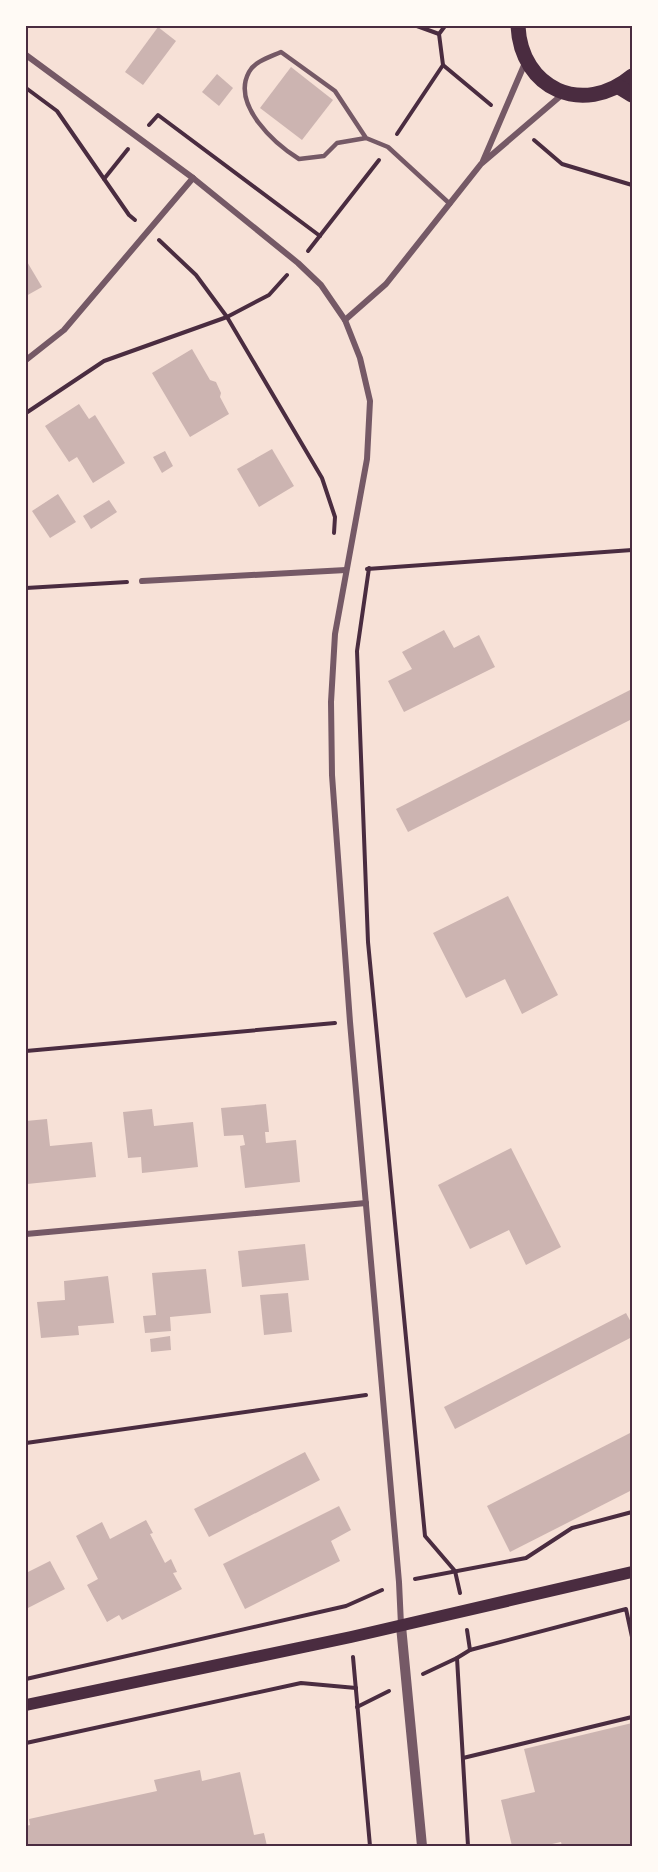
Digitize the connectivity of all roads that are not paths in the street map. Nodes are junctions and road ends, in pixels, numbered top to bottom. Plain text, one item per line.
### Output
1 (518, 26) edge
2 (26, 55) edge
3 (526, 61) junction
4 (633, 76) edge
5 (619, 87) junction
6 (564, 93) junction
7 (633, 95) edge
8 (366, 138) junction
9 (481, 164) junction
10 (193, 178) junction
11 (450, 204) junction
12 (345, 321) junction
13 (26, 360) edge
14 (346, 570) junction
15 (142, 581) road end
16 (366, 1203) junction
17 (26, 1234) edge
18 (633, 1572) edge
19 (401, 1626) junction
20 (26, 1705) edge
21 (422, 1846) edge

1 - 3 main road
2 - 10 street
3 - 6 main road
3 - 9 street
4 - 5 main road
5 - 6 main road
5 - 7 main road
6 - 9 street
8 - 8 lane
8 - 11 lane
9 - 11 street
10 - 12 street
10 - 13 street
11 - 12 street
12 - 14 street
14 - 15 street
14 - 16 street
16 - 17 street
16 - 19 street
18 - 19 main road
19 - 20 main road
19 - 21 street

